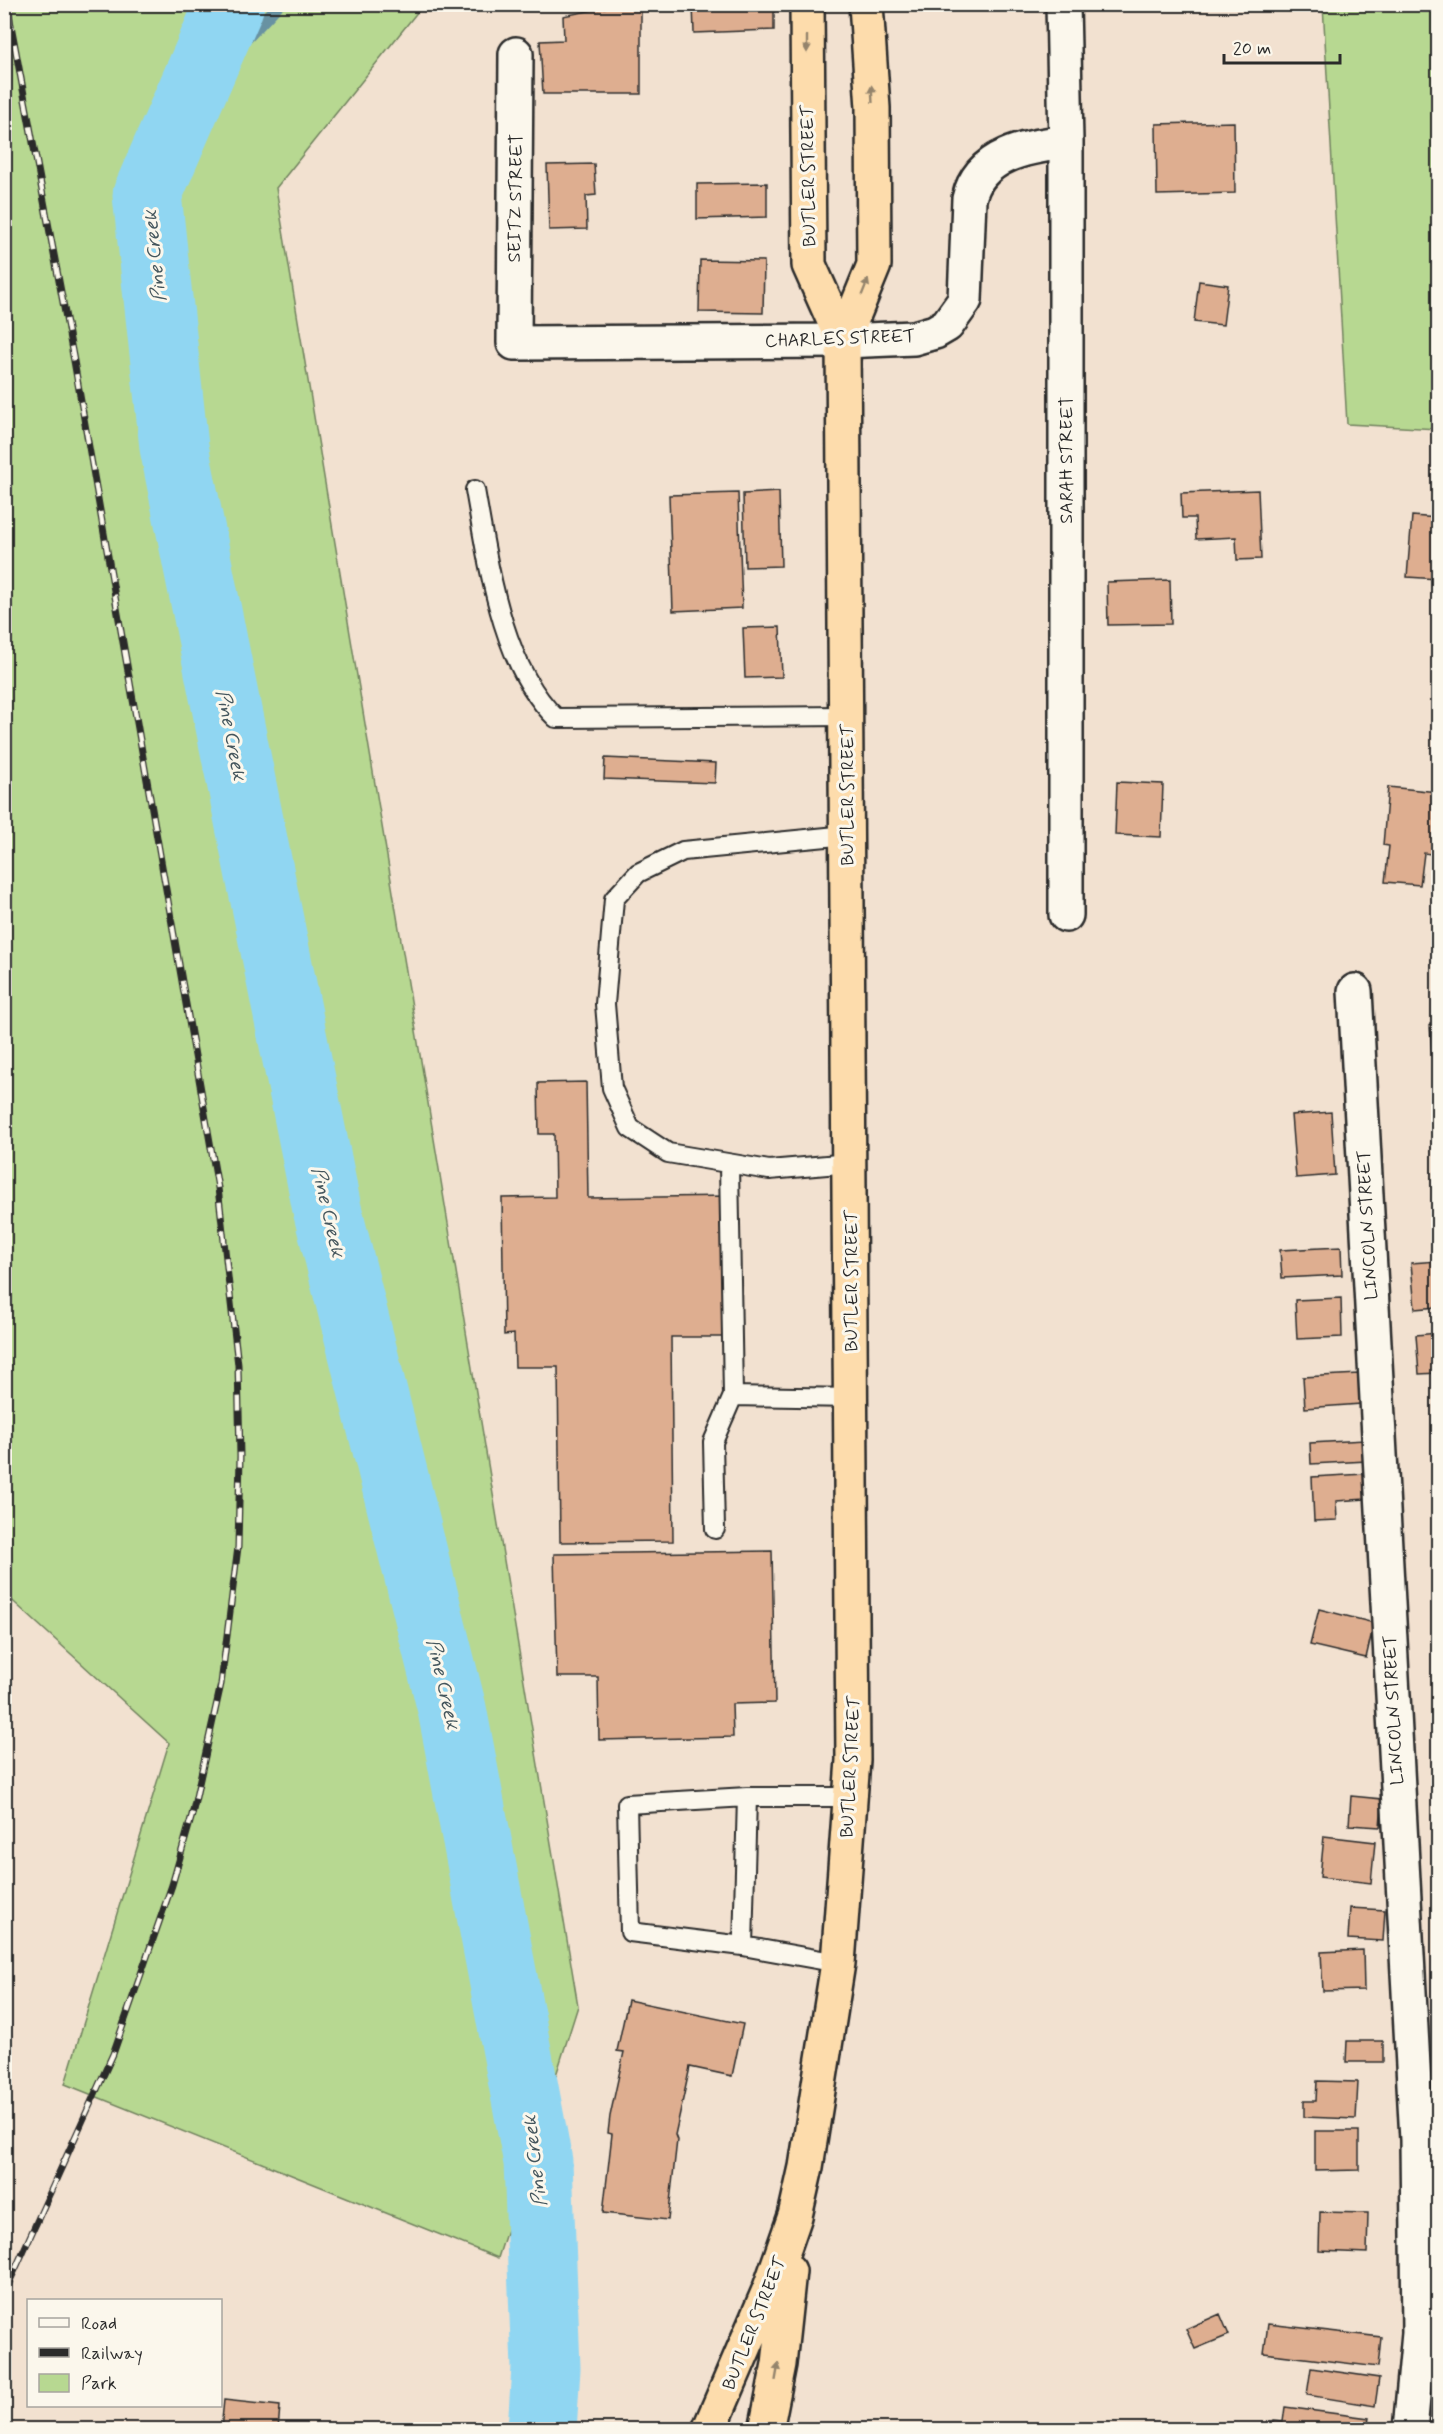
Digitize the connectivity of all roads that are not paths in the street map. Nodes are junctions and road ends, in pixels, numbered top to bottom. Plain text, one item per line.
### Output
1 (807, 4) edge
2 (866, 4) edge
3 (1063, 4) edge
4 (516, 54) dead end
5 (1066, 142) junction
6 (843, 341) junction
7 (513, 343) joint
8 (475, 490) dead end
9 (846, 716) junction
10 (847, 835) junction
11 (1066, 915) dead end
12 (1354, 991) dead end
13 (850, 1163) junction
14 (729, 1165) junction
15 (734, 1396) junction
16 (852, 1398) junction
17 (715, 1530) dead end
18 (747, 1797) junction
19 (849, 1797) junction
20 (743, 1946) junction
21 (837, 1964) junction
22 (795, 2216) junction
23 (709, 2430) edge
24 (766, 2430) edge
25 (1410, 2430) edge

1 -> 6 highway, BUTLER STREET
6 -> 2 highway, BUTLER STREET
3 - 5 street, SARAH STREET
4 - 7 street, SEITZ STREET
5 - 6 street, CHARLES STREET
5 - 11 street, SARAH STREET
6 - 7 street, CHARLES STREET
6 - 9 highway, BUTLER STREET
8 - 9 lane
9 - 10 highway, BUTLER STREET
10 - 13 highway, BUTLER STREET
10 - 14 lane
12 - 25 street, LINCOLN STREET
13 - 14 lane
13 - 16 highway, BUTLER STREET
14 - 15 lane
15 - 16 lane
15 - 17 lane
16 - 19 highway, BUTLER STREET
18 - 19 lane
18 - 20 lane
18 - 20 lane
19 - 21 highway, BUTLER STREET
20 - 21 lane
21 - 22 highway, BUTLER STREET
22 - 23 highway, BUTLER STREET
24 -> 22 highway, BUTLER STREET

